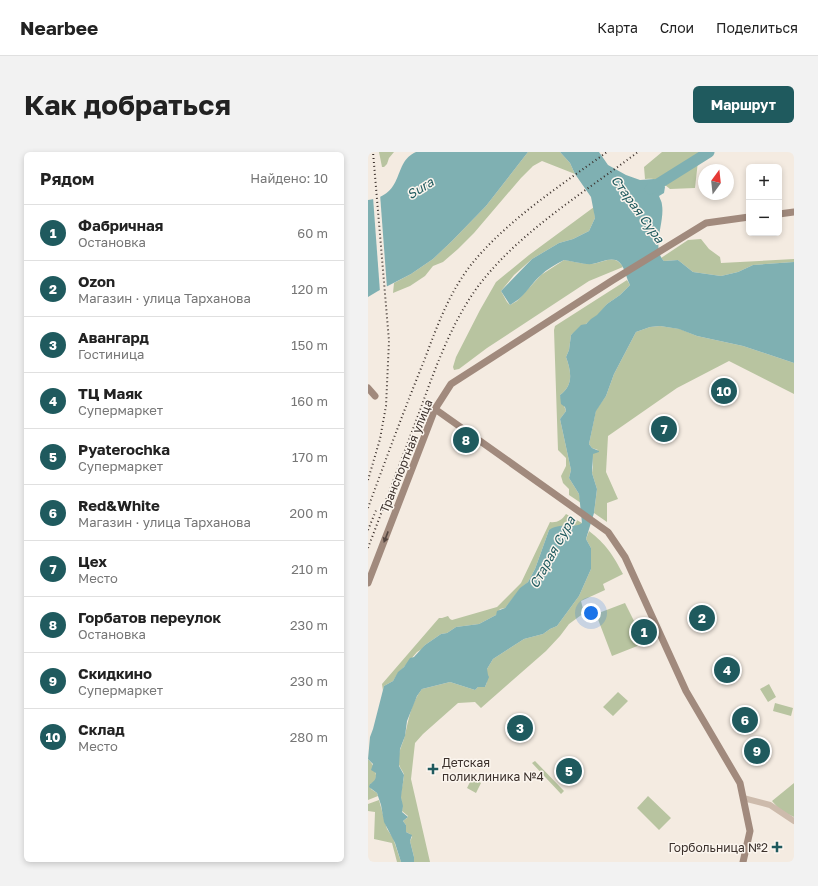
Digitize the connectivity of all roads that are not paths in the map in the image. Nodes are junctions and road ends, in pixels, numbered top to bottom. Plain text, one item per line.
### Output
1 (794, 212) edge
2 (782, 214) edge
3 (746, 218) edge
4 (368, 388) edge
5 (375, 396) dead end
6 (435, 409) junction
7 (368, 583) edge
8 (743, 798) junction
9 (794, 822) edge
10 (743, 862) edge

1 - 2 main road
3 - 6 main road, Транспортная улица
4 - 5 main road
6 -> 7 main road, Транспортная улица
6 - 8 main road
8 - 9 street
8 - 10 main road

